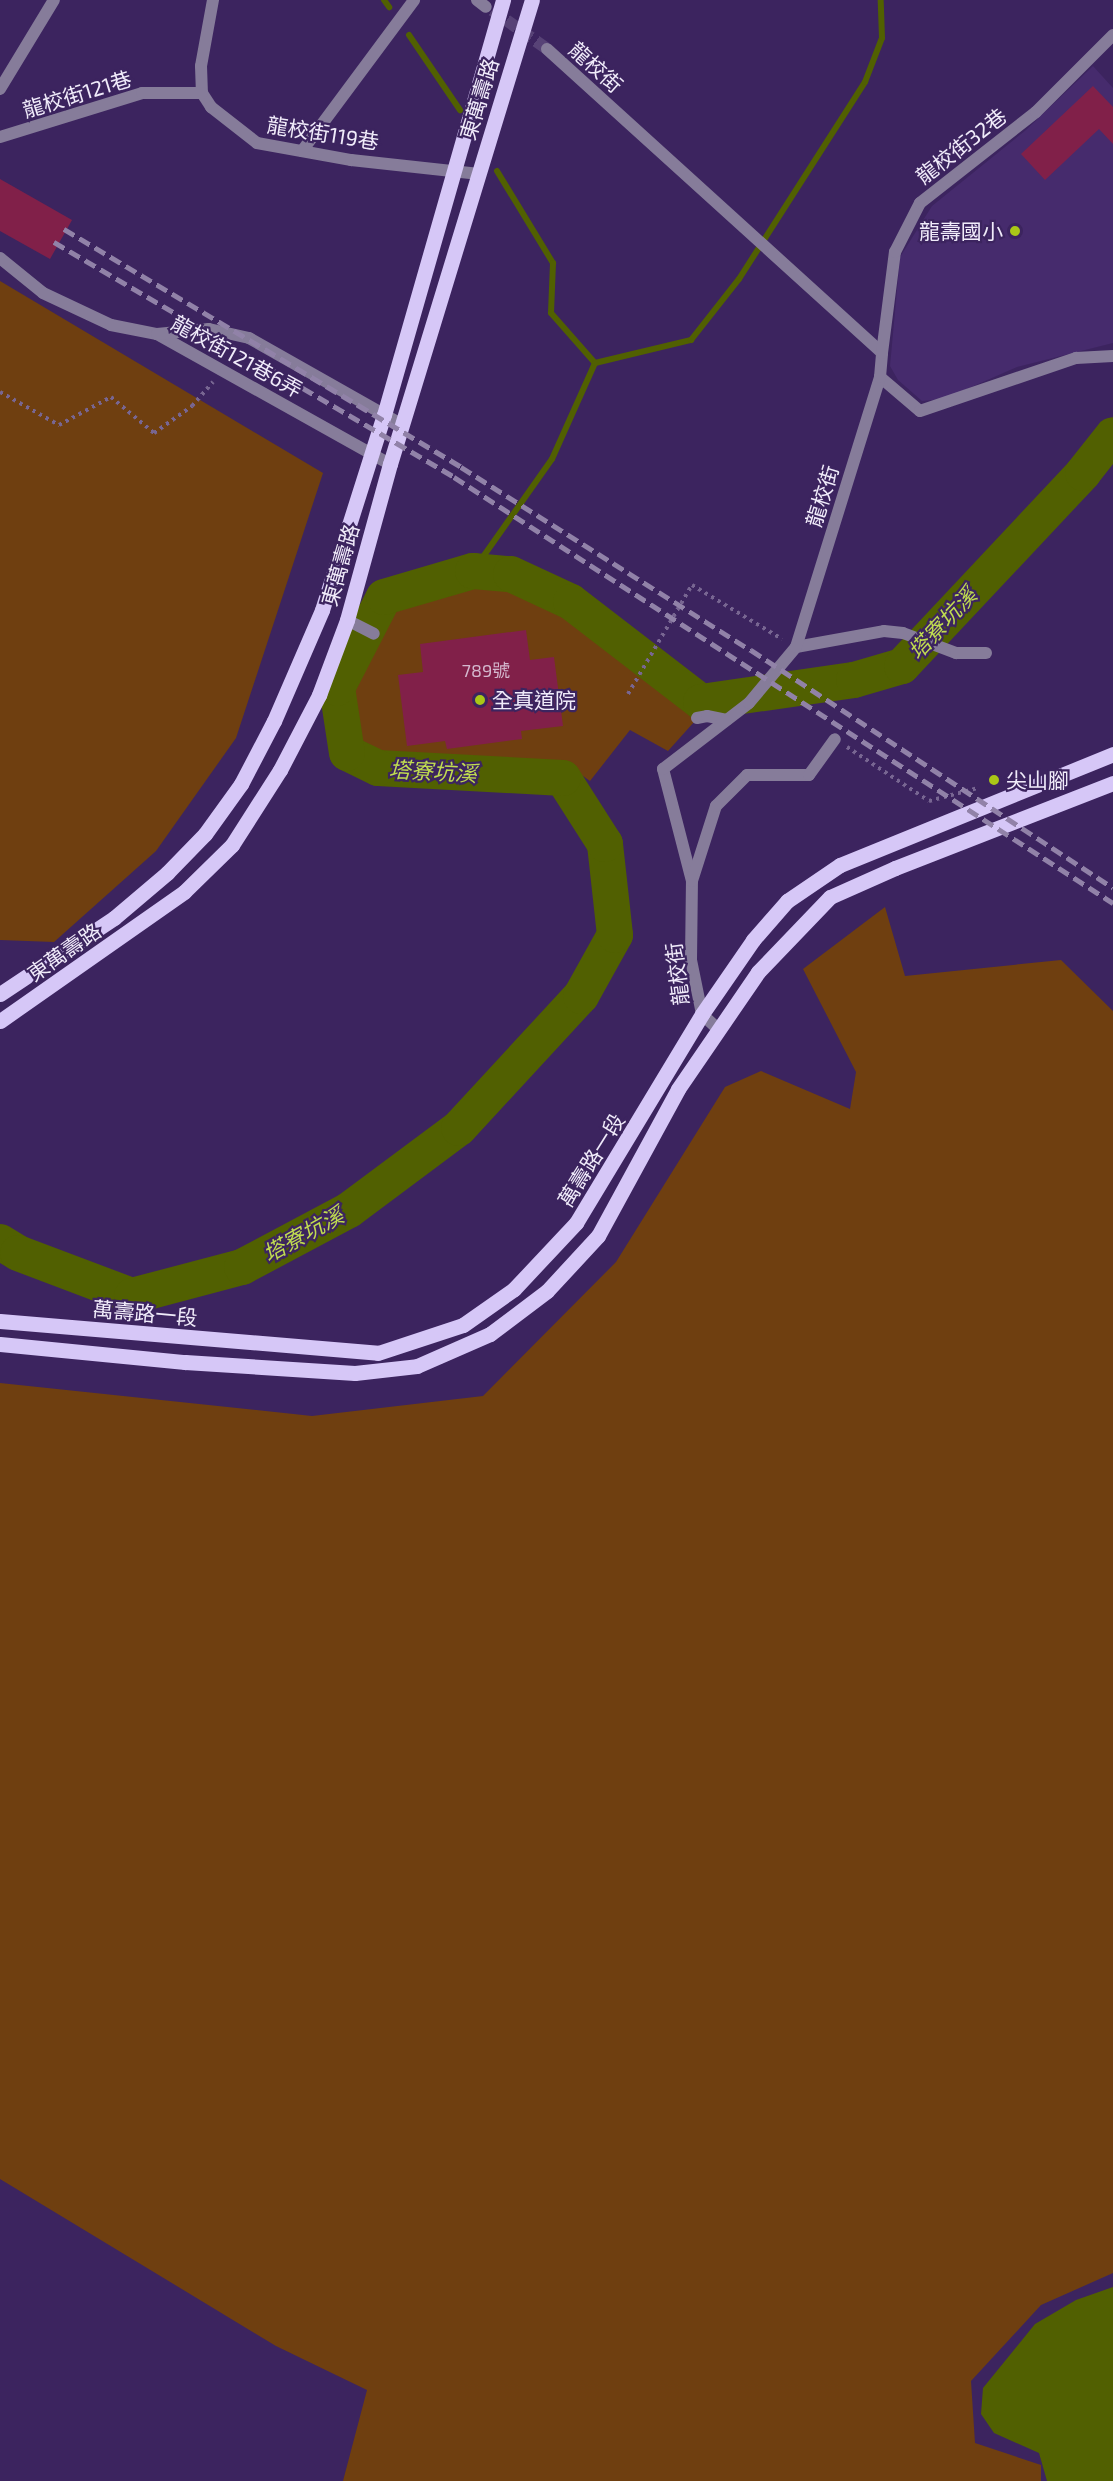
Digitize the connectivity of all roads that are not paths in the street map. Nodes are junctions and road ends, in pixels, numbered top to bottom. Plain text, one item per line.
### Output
1 (54, 0) edge
2 (213, 0) edge
3 (414, 0) edge
4 (503, 0) edge
5 (532, 0) edge
6 (1113, 35) edge
7 (547, 50) tunnel mouth
8 (0, 89) edge
9 (202, 93) junction
10 (0, 137) edge
11 (302, 151) junction
12 (453, 168) junction
13 (479, 174) junction
14 (0, 258) edge
15 (157, 334) junction
16 (882, 353) junction
17 (1113, 356) edge
18 (880, 377) junction
19 (384, 415) junction
20 (402, 425) junction
21 (372, 454) junction
22 (390, 464) junction
23 (322, 610) junction
24 (347, 620) junction
25 (374, 634) dead end
26 (796, 647) junction
27 (986, 652) dead end
28 (698, 718) dead end
29 (727, 720) junction
30 (835, 739) road end
31 (1113, 754) edge
32 (1113, 783) edge
33 (692, 881) junction
34 (0, 994) edge
35 (702, 1014) junction
36 (0, 1021) edge
37 (719, 1030) junction
38 (0, 1321) edge
39 (0, 1344) edge

1 - 8 street, 龍校街121巷
2 - 9 street
3 - 11 street
4 - 12 main road, 東萬壽路
5 - 13 main road, 東萬壽路
6 - 16 street, 龍校街32巷
7 - 16 street, 龍校街
9 - 10 street, 龍校街121巷
9 - 11 street, 龍校街119巷
11 - 12 street, 龍校街119巷
12 - 13 street, 龍校街119巷
12 - 19 main road, 東萬壽路
13 - 20 main road, 東萬壽路
14 - 15 street, 龍校街121巷6弄
15 - 19 street
15 - 21 street, 龍校街121巷6弄
16 - 18 street, 龍校街
17 - 18 street
18 - 26 street, 龍校街
19 - 20 street
19 - 21 main road, 東萬壽路
20 - 22 main road, 東萬壽路
21 - 22 street, 龍校街121巷6弄
21 - 23 main road, 東萬壽路
22 - 24 main road, 東萬壽路
23 - 24 main road
23 - 34 main road, 東萬壽路
24 - 25 street
24 - 36 main road, 東萬壽路
26 - 27 street
26 - 29 street, 龍校街
28 - 29 street
29 - 33 street, 龍校街
30 - 33 street
31 - 35 main road, 萬壽路一段
32 - 37 main road, 萬壽路一段
33 - 35 street, 龍校街
35 - 37 street, 龍校街
35 - 38 main road, 萬壽路一段
37 - 39 main road, 萬壽路一段

